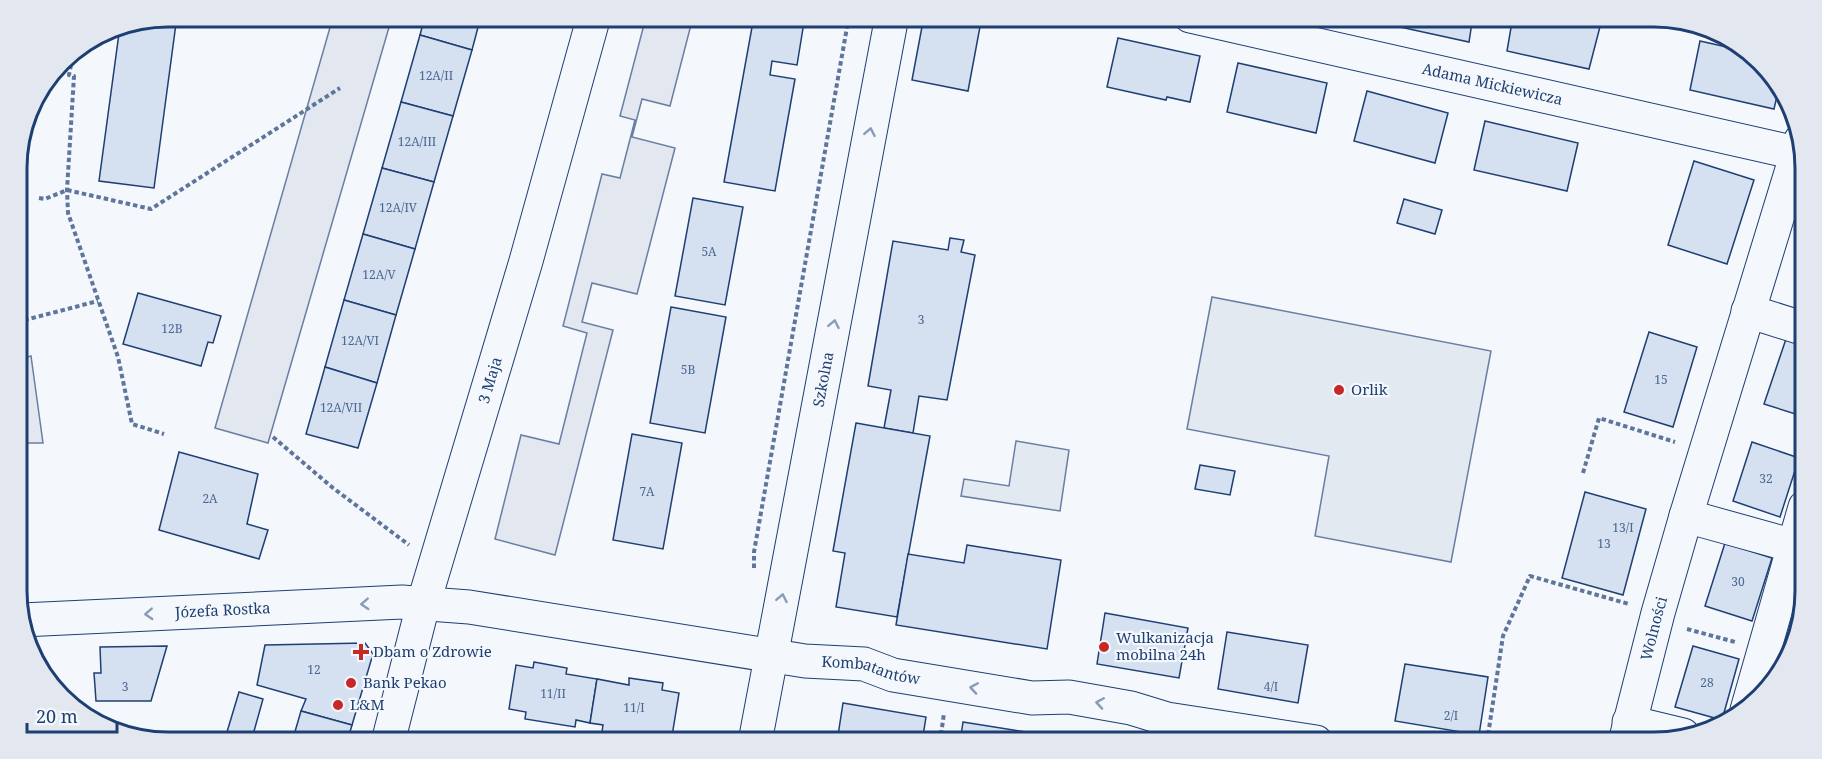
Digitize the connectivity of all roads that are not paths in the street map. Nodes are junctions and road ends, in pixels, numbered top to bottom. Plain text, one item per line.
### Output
1 (591, 27) edge
2 (890, 27) edge
3 (1242, 27) edge
4 (1793, 145) edge
5 (1795, 160) edge
6 (1748, 311) junction
7 (1795, 326) edge
8 (1686, 516) junction
9 (1795, 542) edge
10 (1794, 546) junction
11 (423, 605) junction
12 (30, 620) edge
13 (772, 656) junction
14 (1752, 693) edge
15 (390, 732) edge
16 (757, 732) edge
17 (1251, 732) edge
18 (1627, 732) edge

1 - 11 street, 3 Maja
13 -> 2 street, Szkolna
3 - 4 street, Adama Mickiewicza
5 - 6 street, Wolności
6 - 7 street
6 - 8 street, Wolności
8 - 10 street
8 - 18 street, Wolności
9 - 10 street
10 - 14 street
11 -> 12 street, Józefa Rostka
11 - 13 street, Kombatantów
11 - 15 street, 3 Maja
13 - 16 street, Szkolna
17 -> 13 street, Kombatantów

